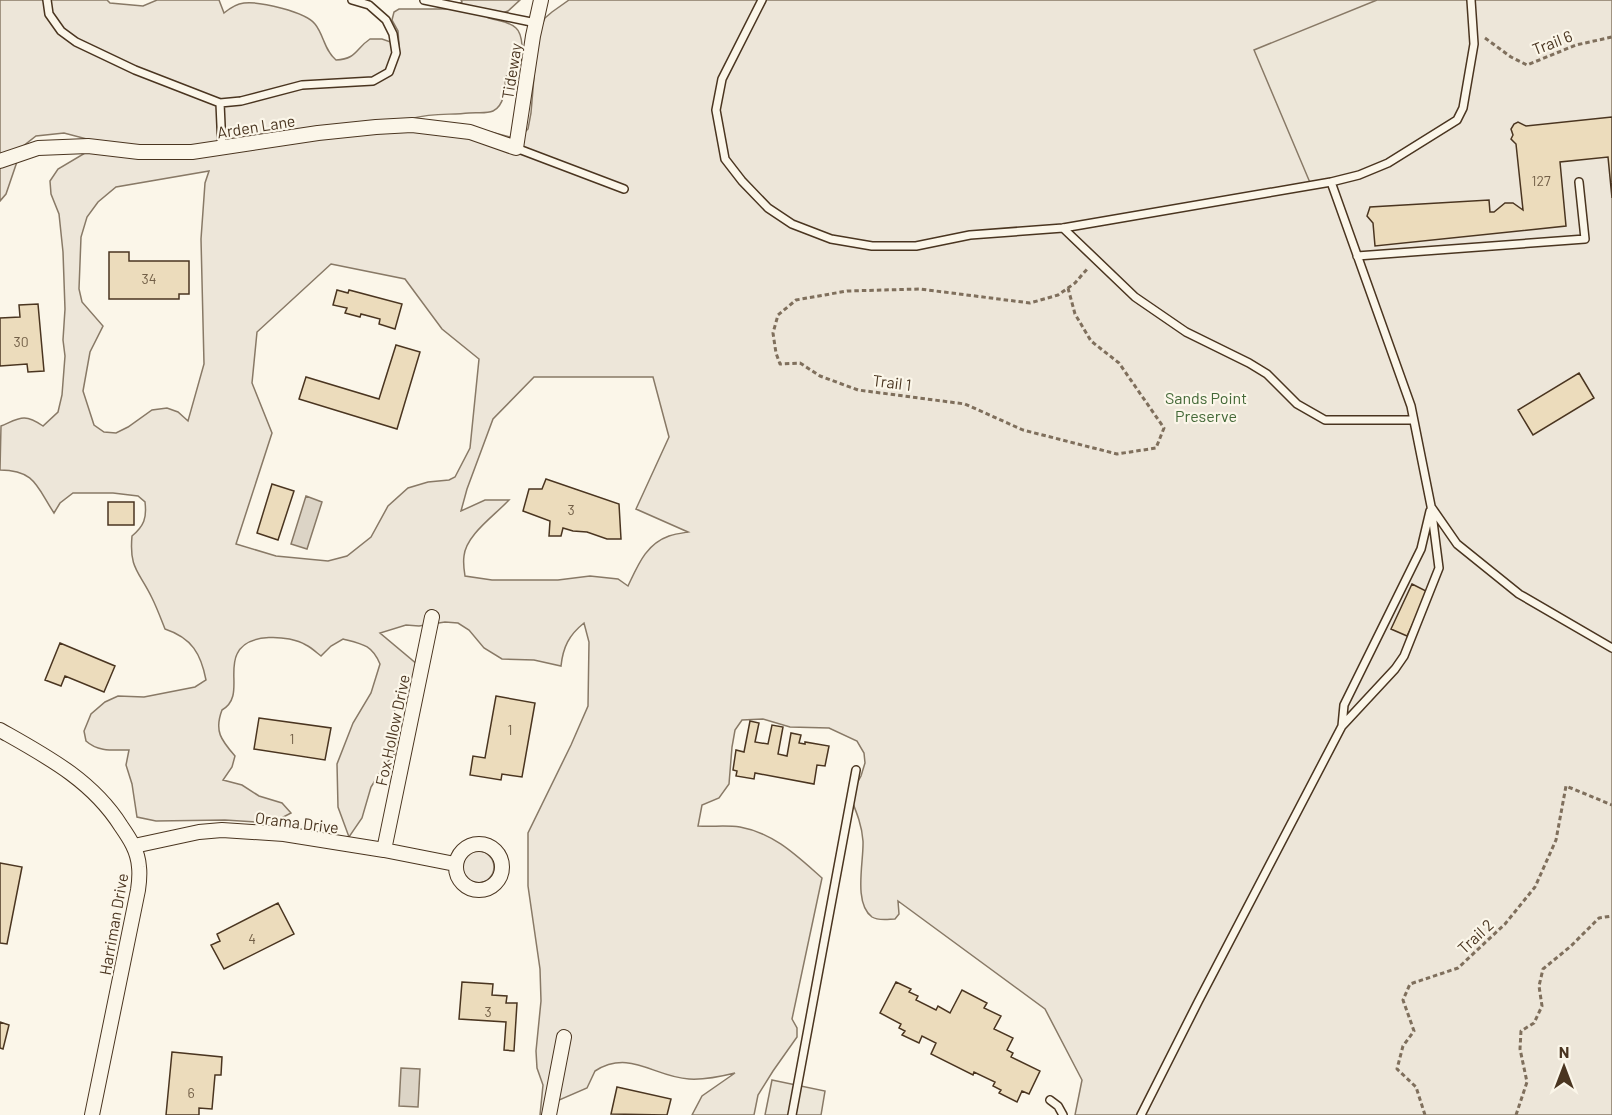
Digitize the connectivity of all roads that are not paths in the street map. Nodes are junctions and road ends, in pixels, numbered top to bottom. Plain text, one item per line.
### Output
1 (47, 0) edge
2 (352, 0) edge
3 (424, 0) edge
4 (541, 0) edge
5 (762, 0) edge
6 (1471, 0) edge
7 (371, 2) edge
8 (536, 23) junction
9 (220, 104) junction
10 (222, 148) junction
11 (516, 148) junction
12 (0, 161) edge
13 (1331, 182) junction
14 (1580, 182) dead end
15 (624, 189) dead end
16 (1063, 228) junction
17 (1357, 256) junction
18 (1413, 420) junction
19 (1431, 506) junction
20 (432, 617) dead end
21 (1612, 648) edge
22 (1342, 726) junction
23 (0, 730) edge
24 (856, 770) dead end
25 (134, 846) junction
26 (384, 850) junction
27 (455, 864) dead end
28 (564, 1038) dead end
29 (1050, 1100) dead end
30 (92, 1115) edge
31 (549, 1115) edge
32 (792, 1115) edge
33 (1063, 1115) edge
34 (1141, 1115) edge

1 - 9 lane
2 - 7 lane
3 - 8 lane
4 - 8 street, Tideway
5 - 16 lane
6 - 13 lane
7 - 9 lane
8 - 11 street, Tideway
9 - 10 lane
10 - 11 street, Arden Lane
10 - 12 street, Arden Lane
11 - 15 lane
13 - 16 lane
13 - 17 lane
14 - 17 lane
16 - 18 lane
17 - 18 lane
18 - 19 lane
19 - 21 lane
19 - 22 lane
19 - 22 lane
20 - 26 street, Fox Hollow Drive
22 - 34 lane
23 - 25 street, Harriman Drive
24 - 32 lane
25 - 26 street, Orama Drive
25 - 30 street, Harriman Drive
26 - 27 street, Orama Drive
28 - 31 street
29 - 33 lane

